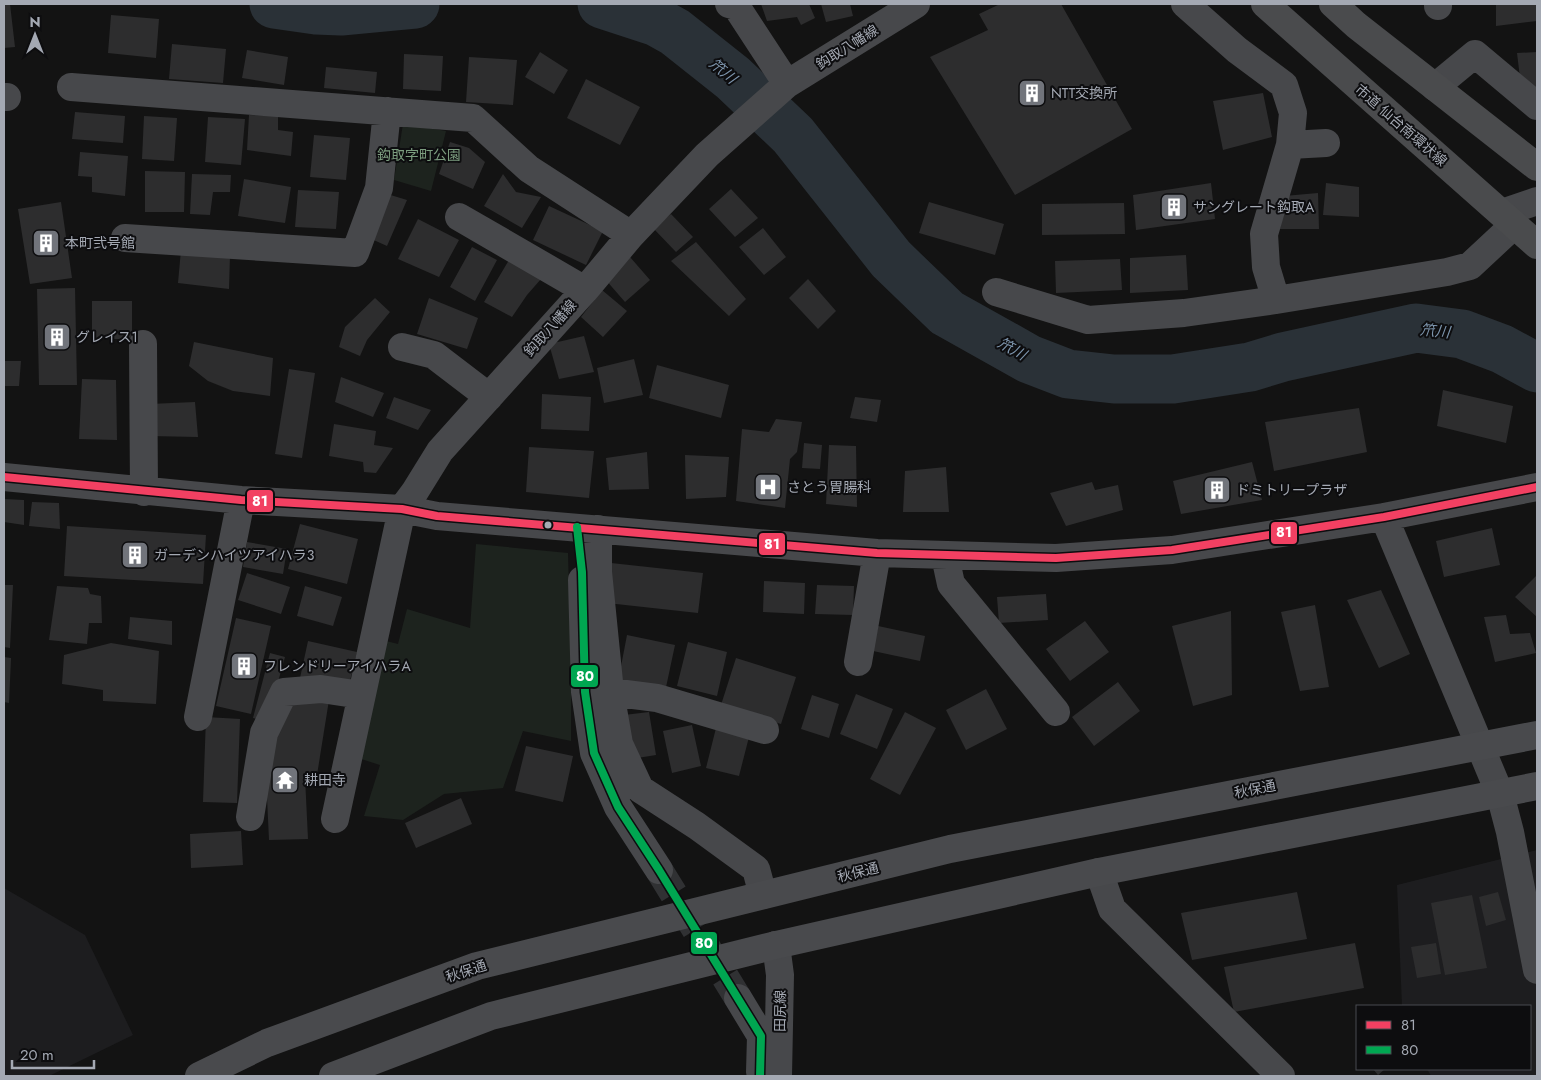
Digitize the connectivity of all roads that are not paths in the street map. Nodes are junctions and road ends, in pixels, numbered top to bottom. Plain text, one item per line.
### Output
1 (729, 4) edge
2 (916, 4) edge
3 (1186, 4) edge
4 (1265, 4) edge
5 (1333, 4) edge
6 (71, 87) dead end
7 (783, 87) junction
8 (1435, 87) junction
9 (1537, 106) edge
10 (387, 111) junction
11 (1326, 143) dead end
12 (1290, 146) junction
13 (1537, 168) edge
14 (1537, 201) edge
15 (459, 217) dead end
16 (1508, 219) junction
17 (631, 235) junction
18 (125, 238) dead end
19 (1537, 245) edge
20 (585, 290) junction
21 (996, 292) dead end
22 (1276, 300) junction
23 (142, 344) dead end
24 (402, 347) dead end
25 (488, 397) junction
26 (4, 477) edge
27 (1537, 487) edge
28 (144, 492) junction
29 (241, 500) junction
30 (402, 509) junction
31 (1384, 517) junction
32 (587, 528) junction
33 (877, 553) junction
34 (945, 556) junction
35 (858, 662) dead end
36 (610, 692) junction
37 (361, 695) junction
38 (1056, 712) dead end
39 (198, 717) dead end
40 (766, 730) dead end
41 (1537, 735) edge
42 (1479, 745) junction
43 (1537, 786) edge
44 (1500, 794) junction
45 (250, 817) dead end
46 (335, 819) dead end
47 (659, 870) tunnel mouth
48 (1098, 872) junction
49 (763, 894) junction
50 (776, 945) junction
51 (1537, 970) edge
52 (738, 998) tunnel mouth
53 (199, 1076) edge
54 (333, 1076) edge
55 (760, 1076) edge
56 (778, 1076) edge
57 (1281, 1076) edge

1 - 7 street
2 - 7 street, 鈎取八幡線
3 - 12 street
4 - 16 main road, 市道 仙台南環状線
5 - 8 main road
6 - 10 street
7 - 17 street, 鈎取八幡線
8 - 9 street
8 - 13 main road
10 - 17 street
10 - 18 street
11 - 12 street
12 - 22 street
14 - 16 street
15 - 20 street
16 - 19 main road, 市道 仙台南環状線
16 - 22 street
17 - 20 street, 鈎取八幡線
20 - 25 street, 鈎取八幡線
21 - 22 street
23 - 28 street
24 - 25 street
25 - 30 street, 鈎取八幡線
26 - 28 street
27 - 31 street
28 - 29 street
29 - 30 street
29 - 39 street
30 - 32 street
30 - 37 street
31 - 34 street
31 - 42 street
32 - 33 street
32 - 36 street
32 - 47 street
33 - 34 street
33 - 35 street
34 - 38 street
36 - 40 street
36 - 49 street
37 - 45 street
37 - 46 street
41 - 42 highway, 秋保通
42 - 44 street
42 - 49 highway, 秋保通
43 - 44 highway
44 - 48 highway
44 - 51 street
48 - 50 highway
48 - 57 street
49 - 53 highway, 秋保通
50 - 54 highway
50 - 56 street, 田尻線
52 - 55 street

